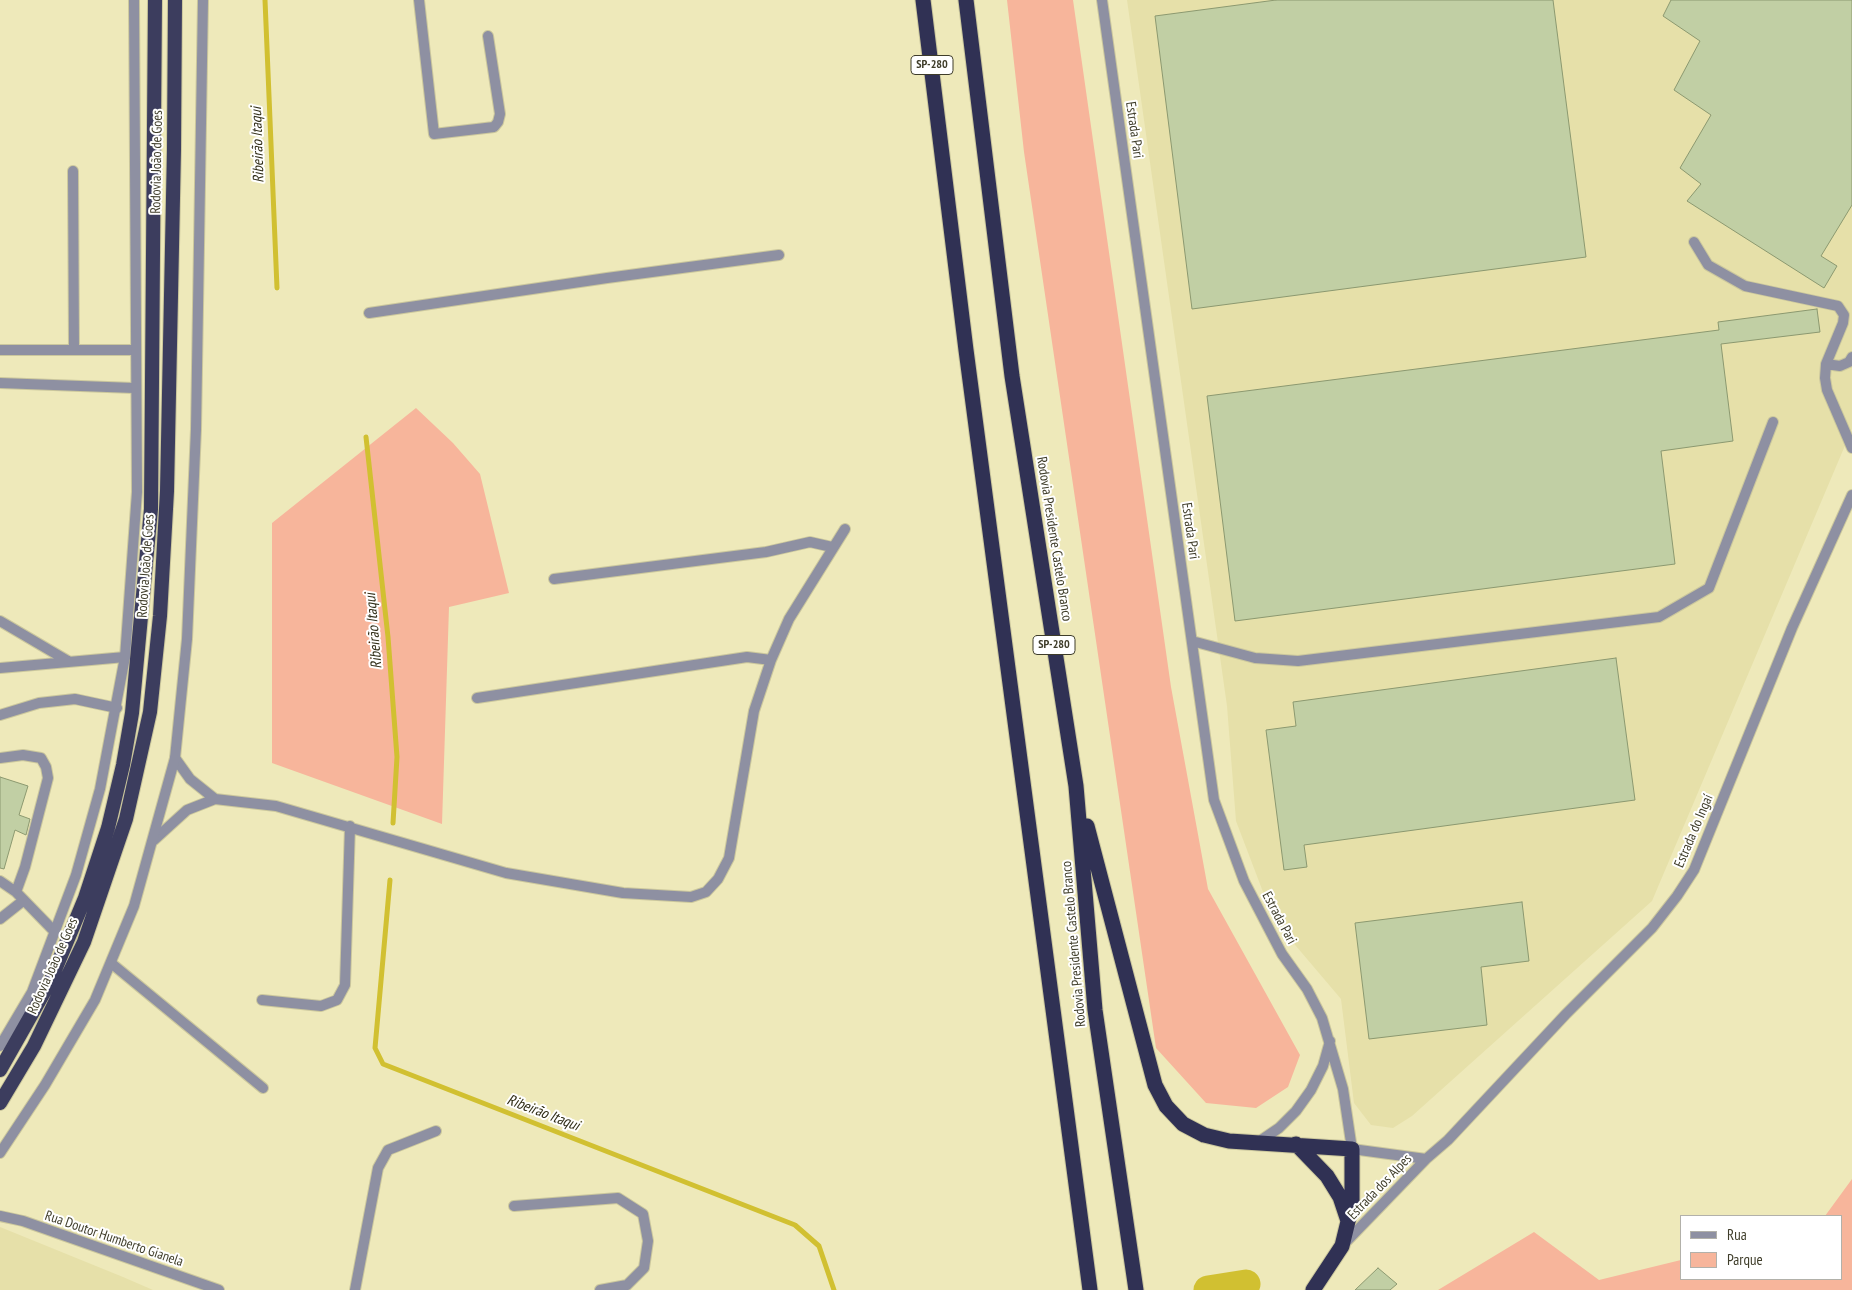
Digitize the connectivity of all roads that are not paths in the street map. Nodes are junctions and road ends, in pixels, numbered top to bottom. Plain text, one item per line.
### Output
1 (134, 0) edge
2 (155, 0) edge
3 (175, 0) edge
4 (203, 0) edge
5 (419, 0) edge
6 (923, 0) edge
7 (966, 0) edge
8 (1102, 0) edge
9 (488, 36) dead end
10 (73, 171) dead end
11 (1694, 242) dead end
12 (779, 255) dead end
13 (369, 313) dead end
14 (0, 350) edge
15 (74, 350) junction
16 (134, 350) junction
17 (1852, 357) edge
18 (1826, 364) junction
19 (0, 383) edge
20 (134, 388) junction
21 (1774, 422) dead end
22 (1852, 448) edge
23 (1852, 495) edge
24 (844, 529) dead end
25 (832, 547) junction
26 (554, 579) dead end
27 (0, 622) edge
28 (1192, 641) junction
29 (125, 658) junction
30 (68, 660) junction
31 (771, 660) junction
32 (0, 668) edge
33 (476, 698) dead end
34 (117, 708) junction
35 (0, 715) edge
36 (0, 758) edge
37 (175, 758) junction
38 (1076, 786) junction
39 (215, 799) junction
40 (350, 826) junction
41 (154, 840) junction
42 (0, 881) edge
43 (16, 892) junction
44 (24, 900) junction
45 (0, 919) edge
46 (52, 929) dead end
47 (111, 963) junction
48 (262, 1000) dead end
49 (1331, 1040) junction
50 (0, 1046) edge
51 (0, 1070) edge
52 (263, 1088) dead end
53 (0, 1103) edge
54 (436, 1131) dead end
55 (1257, 1143) junction
56 (1296, 1144) junction
57 (1352, 1149) junction
58 (0, 1153) edge
59 (1426, 1159) junction
60 (514, 1206) dead end
61 (0, 1216) edge
62 (1348, 1223) junction
63 (1342, 1246) junction
64 (1088, 1267) junction
65 (219, 1290) edge
66 (355, 1290) edge
67 (600, 1290) edge
68 (1083, 1290) edge
69 (1090, 1290) edge
70 (1136, 1290) edge
71 (1313, 1290) edge

1 - 16 street
2 - 51 highway, Rodovia João de Goes
3 - 53 highway, Rodovia João de Goes
4 - 37 street
5 - 9 street
6 - 64 highway, Rodovia Presidente Castelo Branco / SP-280
7 - 38 highway, Rodovia Presidente Castelo Branco / SP-280
8 - 28 street, Estrada Pari
10 - 15 street
11 - 18 street
12 - 13 street
14 - 15 street
15 - 16 street
16 - 20 street
17 - 18 street
18 - 22 street
19 - 20 street
20 - 29 street
21 - 28 street
23 - 59 street, Estrada do Ingaí
24 - 25 street
25 - 26 street
25 - 31 street
27 - 30 street
28 - 49 street, Estrada Pari
29 - 30 street
29 - 34 street
30 - 32 street
31 - 33 street
31 - 40 street
34 - 35 street
34 - 50 street
36 - 43 street
37 - 39 street
37 - 41 street
38 - 55 highway
38 - 70 highway, Rodovia Presidente Castelo Branco / SP-280
39 - 40 street
39 - 41 street
40 - 48 street
41 - 47 street
42 - 43 street
43 - 44 street
44 - 45 street
44 - 46 street
47 - 52 street
47 - 58 street
49 - 55 street
49 - 57 street, Estrada Pari
54 - 66 street
55 - 56 highway
56 - 57 highway
56 - 62 highway
57 - 59 street, Estrada dos Alpes
57 - 62 highway
59 - 63 street, Estrada dos Alpes
60 - 67 street
61 - 65 street, Rua Doutor Humberto Gianela
62 - 63 highway
63 - 71 highway
64 - 68 highway
64 - 69 highway, Rodovia Presidente Castelo Branco / SP-280

